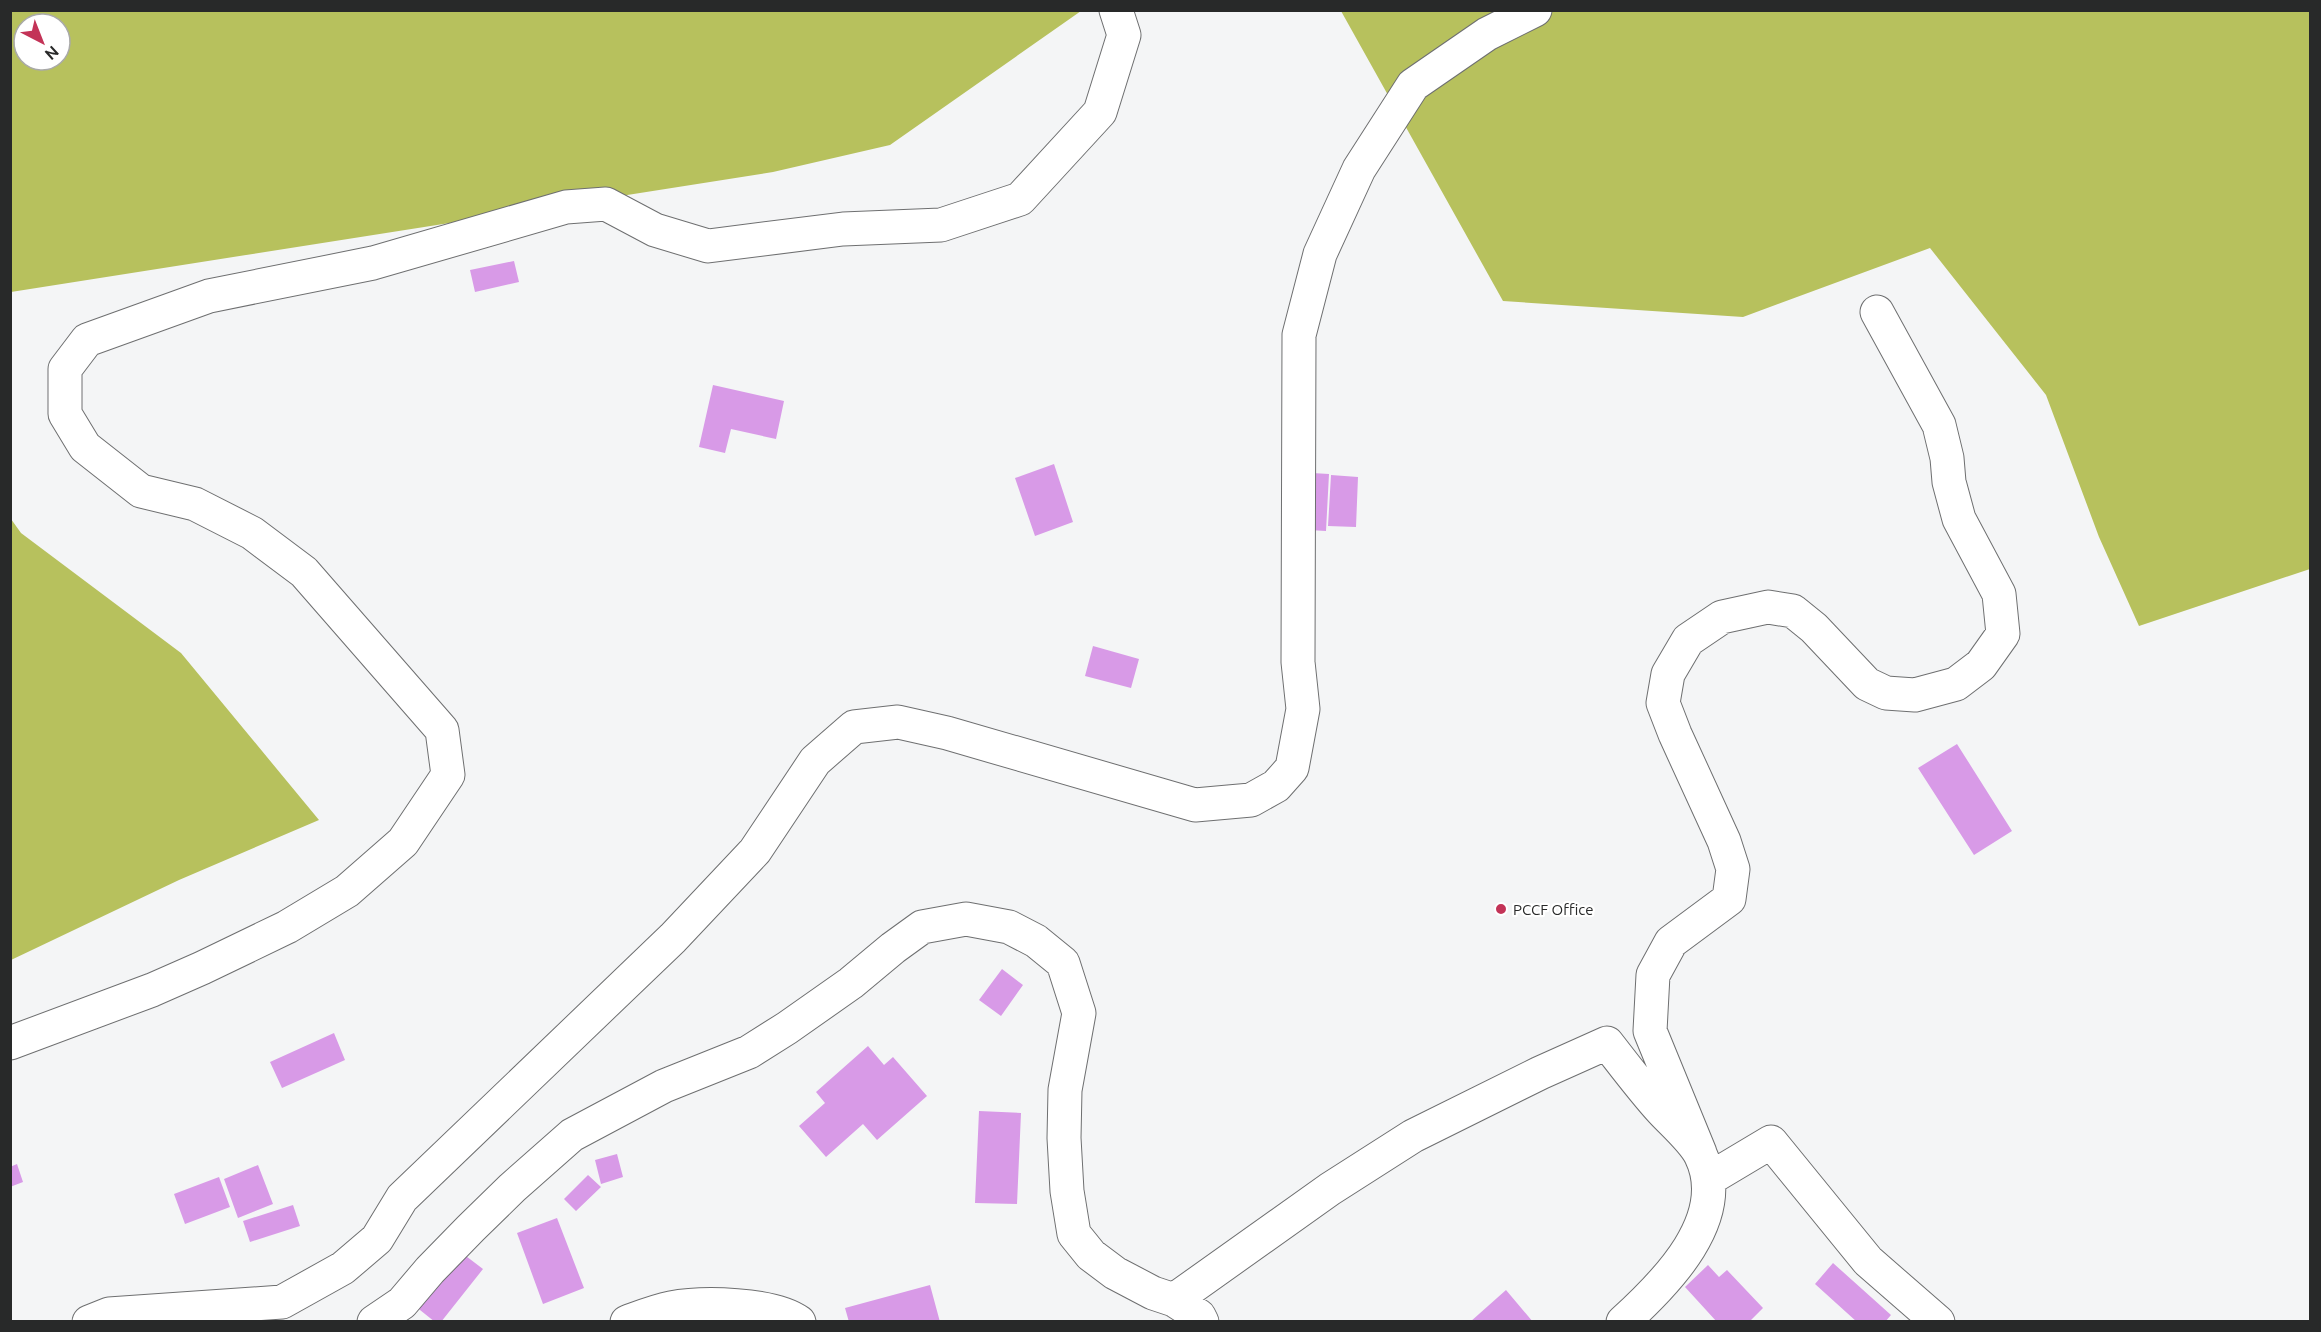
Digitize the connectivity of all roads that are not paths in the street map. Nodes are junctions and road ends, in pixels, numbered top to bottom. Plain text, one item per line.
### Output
1 (1116, 10) edge
2 (1535, 10) edge
3 (1877, 312) dead end
4 (10, 1043) edge
5 (1705, 1166) junction
6 (1174, 1300) junction
7 (99, 1318) edge
8 (141, 1322) edge
9 (374, 1322) edge
10 (627, 1322) edge
11 (799, 1322) edge
12 (1202, 1322) edge
13 (1623, 1322) edge
14 (1938, 1322) edge

1 - 4 street
2 - 7 street
3 - 5 street
5 - 6 street
5 - 13 street
5 - 14 street
6 - 9 street
6 - 12 street
7 - 8 street
10 - 11 street

